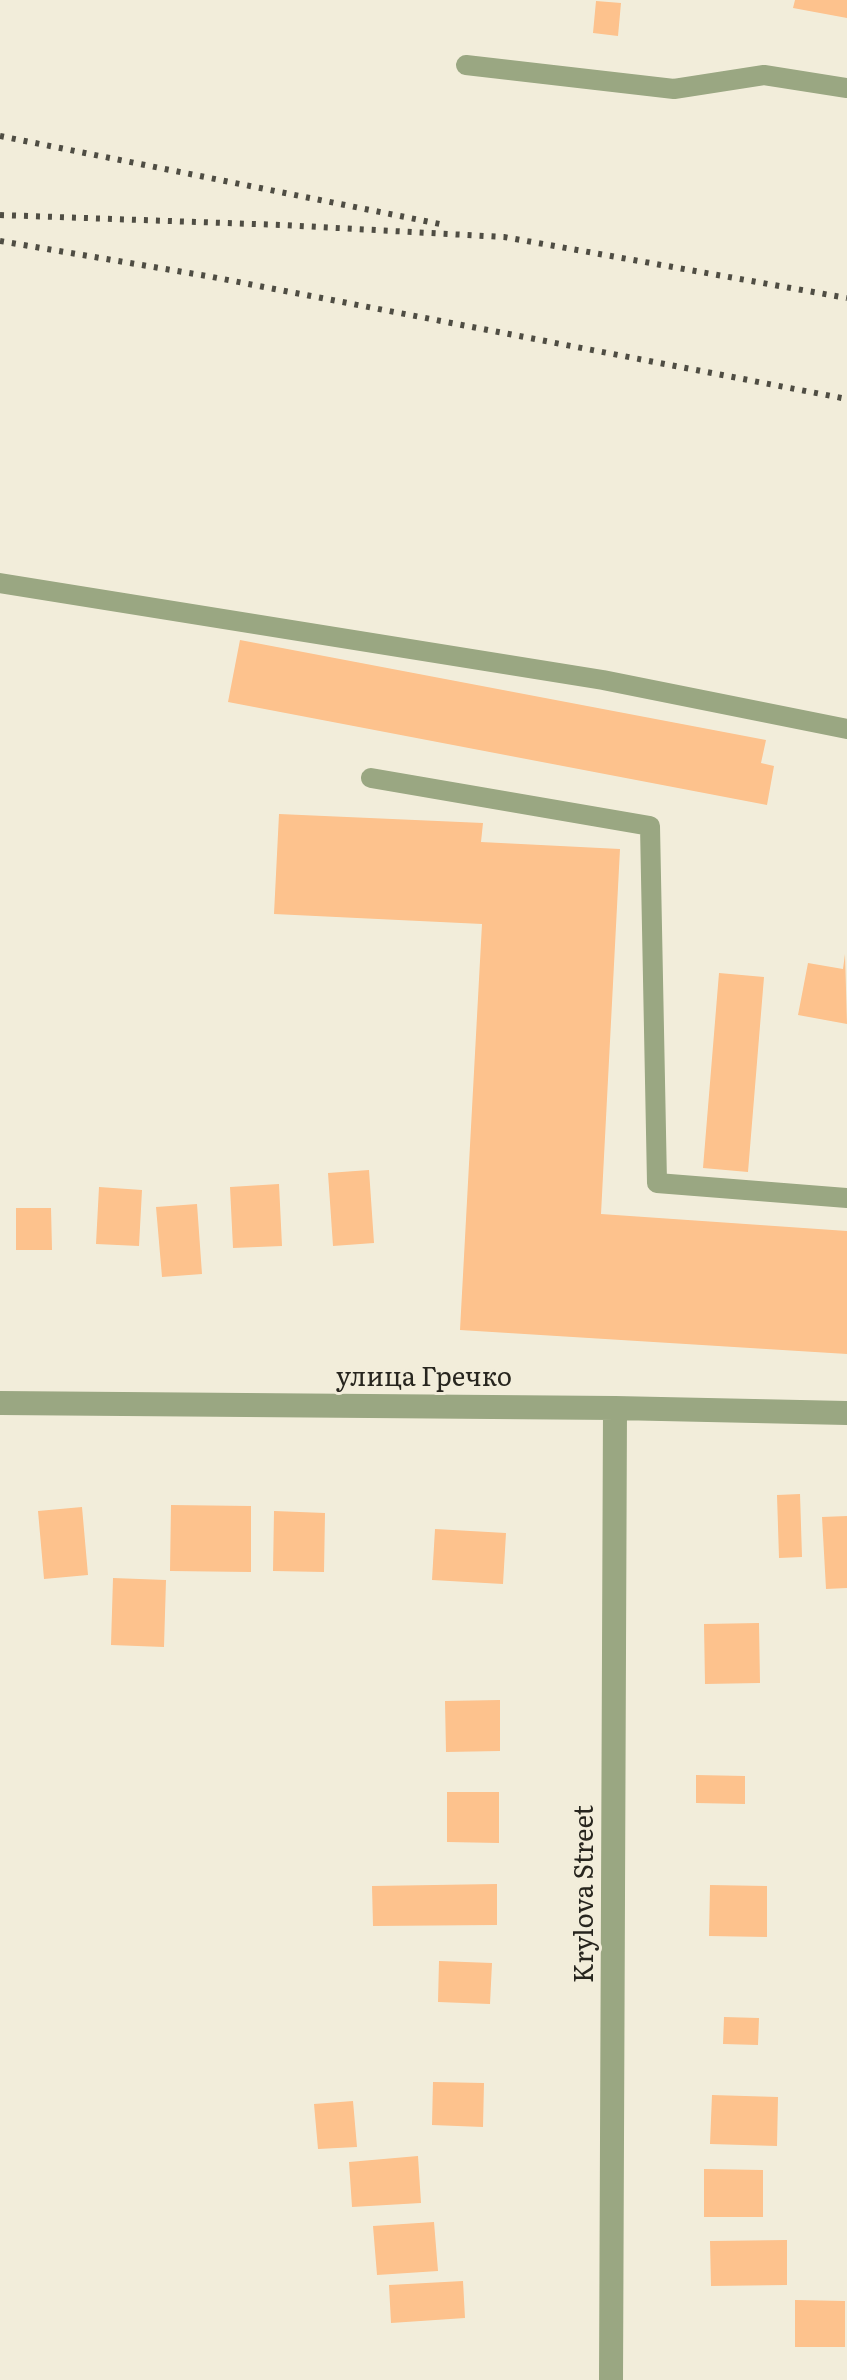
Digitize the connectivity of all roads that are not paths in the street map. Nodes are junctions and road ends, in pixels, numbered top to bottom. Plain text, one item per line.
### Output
1 (466, 65) dead end
2 (847, 88) edge
3 (0, 583) edge
4 (847, 729) edge
5 (371, 778) dead end
6 (847, 1198) edge
7 (0, 1403) edge
8 (615, 1408) junction
9 (847, 1413) edge
10 (611, 2380) edge

1 - 2 lane
3 - 4 lane
5 - 6 lane
7 - 8 street, улица Гречко
8 - 9 street, улица Гречко
8 - 10 street, Krylova Street

